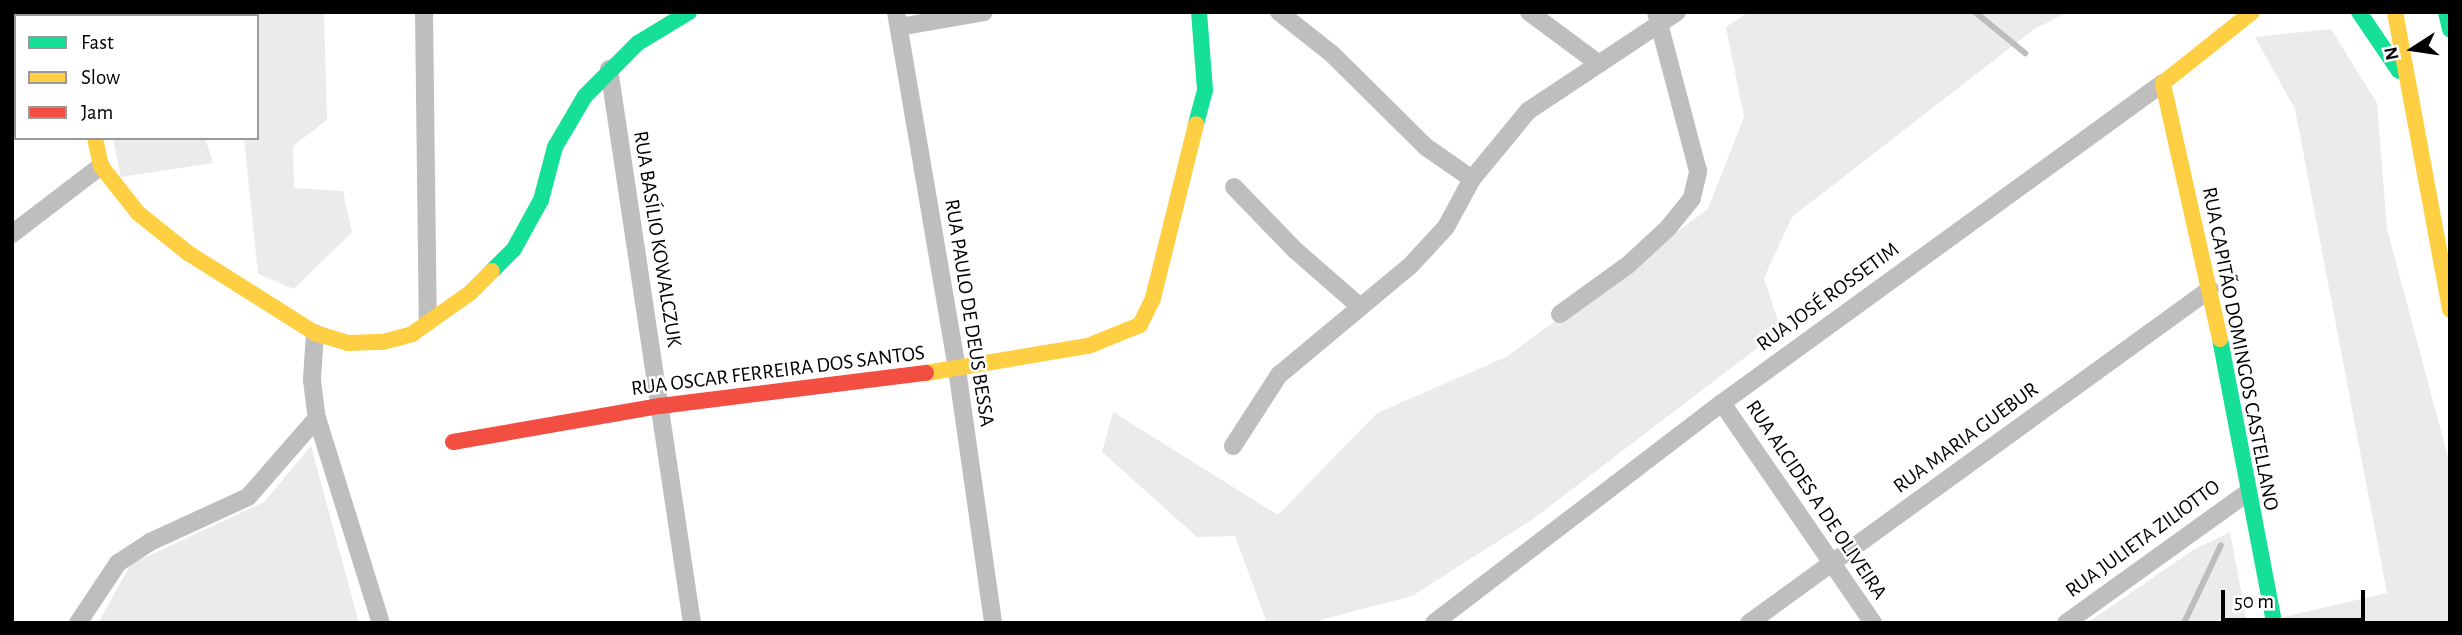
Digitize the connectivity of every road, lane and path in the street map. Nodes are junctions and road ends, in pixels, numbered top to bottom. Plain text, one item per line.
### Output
1 (425, 12) edge
2 (689, 12) edge
3 (984, 12) edge
4 (1199, 12) edge
5 (1279, 12) edge
6 (1529, 12) edge
7 (1677, 12) edge
8 (2252, 12) edge
9 (2360, 12) edge
10 (2395, 12) edge
11 (2446, 12) edge
12 (1658, 19) edge
13 (897, 20) edge
14 (2450, 30) edge
15 (1598, 63) junction
16 (609, 69) junction
17 (2163, 83) junction
18 (2409, 89) junction
19 (95, 140) edge
20 (101, 166) junction
21 (1472, 179) junction
22 (1234, 187) dead end
23 (12, 234) edge
24 (2210, 289) junction
25 (1358, 305) junction
26 (2450, 310) edge
27 (1560, 314) dead end
28 (428, 323) junction
29 (315, 333) junction
30 (957, 369) junction
31 (1722, 403) junction
32 (660, 406) junction
33 (317, 418) junction
34 (453, 442) dead end
35 (1233, 446) dead end
36 (2247, 492) junction
37 (1832, 563) junction
38 (78, 623) edge
39 (381, 623) edge
40 (692, 623) edge
41 (993, 623) edge
42 (1434, 623) edge
43 (1749, 623) edge
44 (1873, 623) edge
45 (2066, 623) edge
46 (2274, 623) edge

1 - 28 street
2 - 16 main road
3 - 13 street
4 - 30 main road, RUA OSCAR FERREIRA DOS SANTOS
5 - 21 street
6 - 15 street
7 - 12 street
8 - 17 main road, RUA JOSÉ ROSSETIM
9 - 18 main road
10 - 18 main road
11 - 14 main road
12 - 15 street
12 - 27 street
13 - 30 street, RUA PAULO DE DEUS BESSA
15 - 21 street
16 - 28 main road
16 - 32 street, RUA BASÍLIO KOWALCZUK
17 - 24 main road, RUA CAPITÃO DOMINGOS CASTELLANO
17 - 31 street, RUA JOSÉ ROSSETIM
18 - 26 main road
19 - 20 main road
20 - 23 street
20 - 29 main road
21 - 25 street
22 - 25 street
24 - 36 main road, RUA CAPITÃO DOMINGOS CASTELLANO
24 - 37 street, RUA MARIA GUEBUR
25 - 35 street
28 - 29 main road
29 - 33 street
30 - 32 main road, RUA OSCAR FERREIRA DOS SANTOS
30 - 41 street, RUA PAULO DE DEUS BESSA
31 - 37 street, RUA ALCIDES A DE OLIVEIRA
31 - 42 street, RUA JOSÉ ROSSETIM
32 - 34 main road, RUA OSCAR FERREIRA DOS SANTOS
32 - 40 street, RUA BASÍLIO KOWALCZUK
33 - 38 street
33 - 39 street
36 - 45 street, RUA JULIETA ZILIOTTO
36 - 46 main road, RUA CAPITÃO DOMINGOS CASTELLANO
37 - 43 street, RUA MARIA GUEBUR
37 - 44 street, RUA ALCIDES A DE OLIVEIRA

